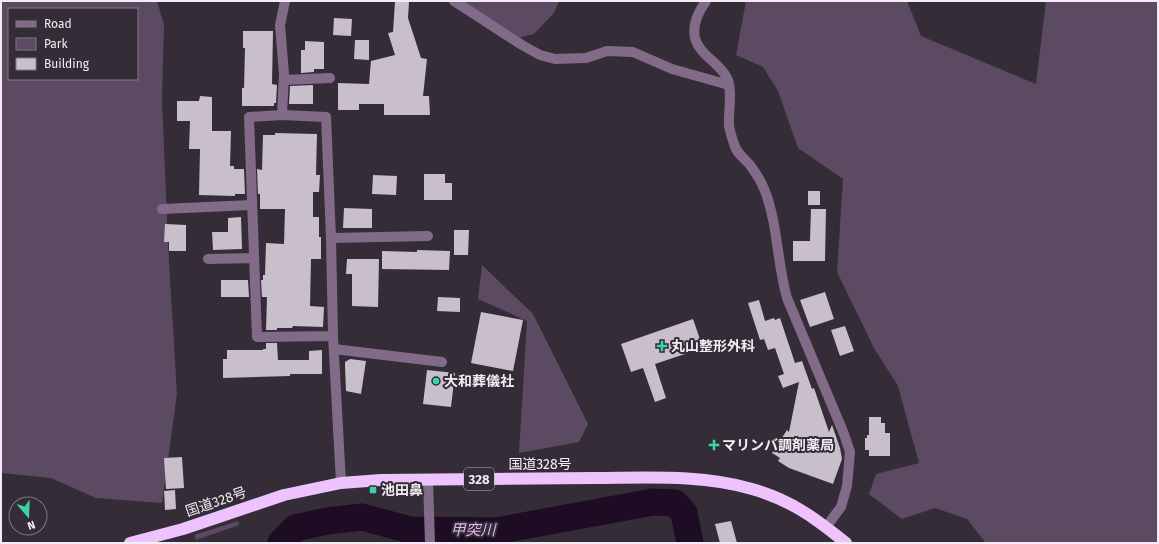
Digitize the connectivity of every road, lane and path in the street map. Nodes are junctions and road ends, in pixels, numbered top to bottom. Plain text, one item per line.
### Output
1 (285, 1) edge
2 (454, 1) edge
3 (706, 1) edge
4 (330, 78) dead end
5 (284, 80) junction
6 (729, 85) junction
7 (282, 115) junction
8 (252, 205) junction
9 (162, 208) dead end
10 (428, 236) dead end
11 (331, 238) junction
12 (208, 258) dead end
13 (254, 258) junction
14 (333, 336) junction
15 (334, 350) junction
16 (442, 362) dead end
17 (341, 483) junction
18 (428, 485) junction
19 (826, 527) junction
20 (130, 543) edge
21 (430, 543) edge
22 (846, 543) edge

1 - 5 street
2 - 6 street
3 - 6 street
4 - 5 street
5 - 7 street
6 - 19 street
7 - 8 street
7 - 11 street
8 - 9 street
8 - 13 street
10 - 11 street
11 - 14 street
12 - 13 street
13 - 14 street
14 - 15 street
15 - 16 street
15 - 17 street
17 - 18 highway, 国道328号 / 328
17 - 20 highway, 国道328号 / 328
18 - 19 highway, 国道328号 / 328
18 - 21 street
19 - 22 highway, 国道328号 / 328

